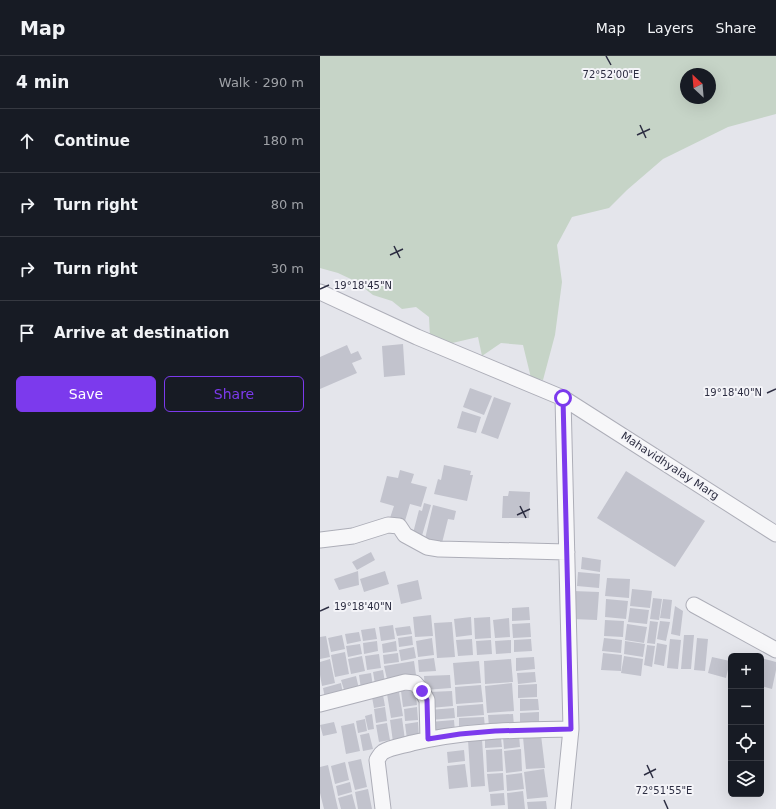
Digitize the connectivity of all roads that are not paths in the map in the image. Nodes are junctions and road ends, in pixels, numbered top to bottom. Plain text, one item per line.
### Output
1 (320, 292) edge
2 (563, 398) junction
3 (776, 534) edge
4 (320, 540) edge
5 (567, 552) junction
6 (694, 605) dead end
7 (776, 650) edge
8 (320, 704) edge
9 (571, 729) junction
10 (428, 739) junction
11 (383, 809) edge
12 (563, 809) edge

1 - 2 street, Mahavidhyalay Marg
2 - 3 street, Mahavidhyalay Marg
2 - 5 street
4 - 5 street
5 - 9 street
6 - 7 street
8 - 10 street
9 - 10 street
9 - 12 street
10 - 11 street

